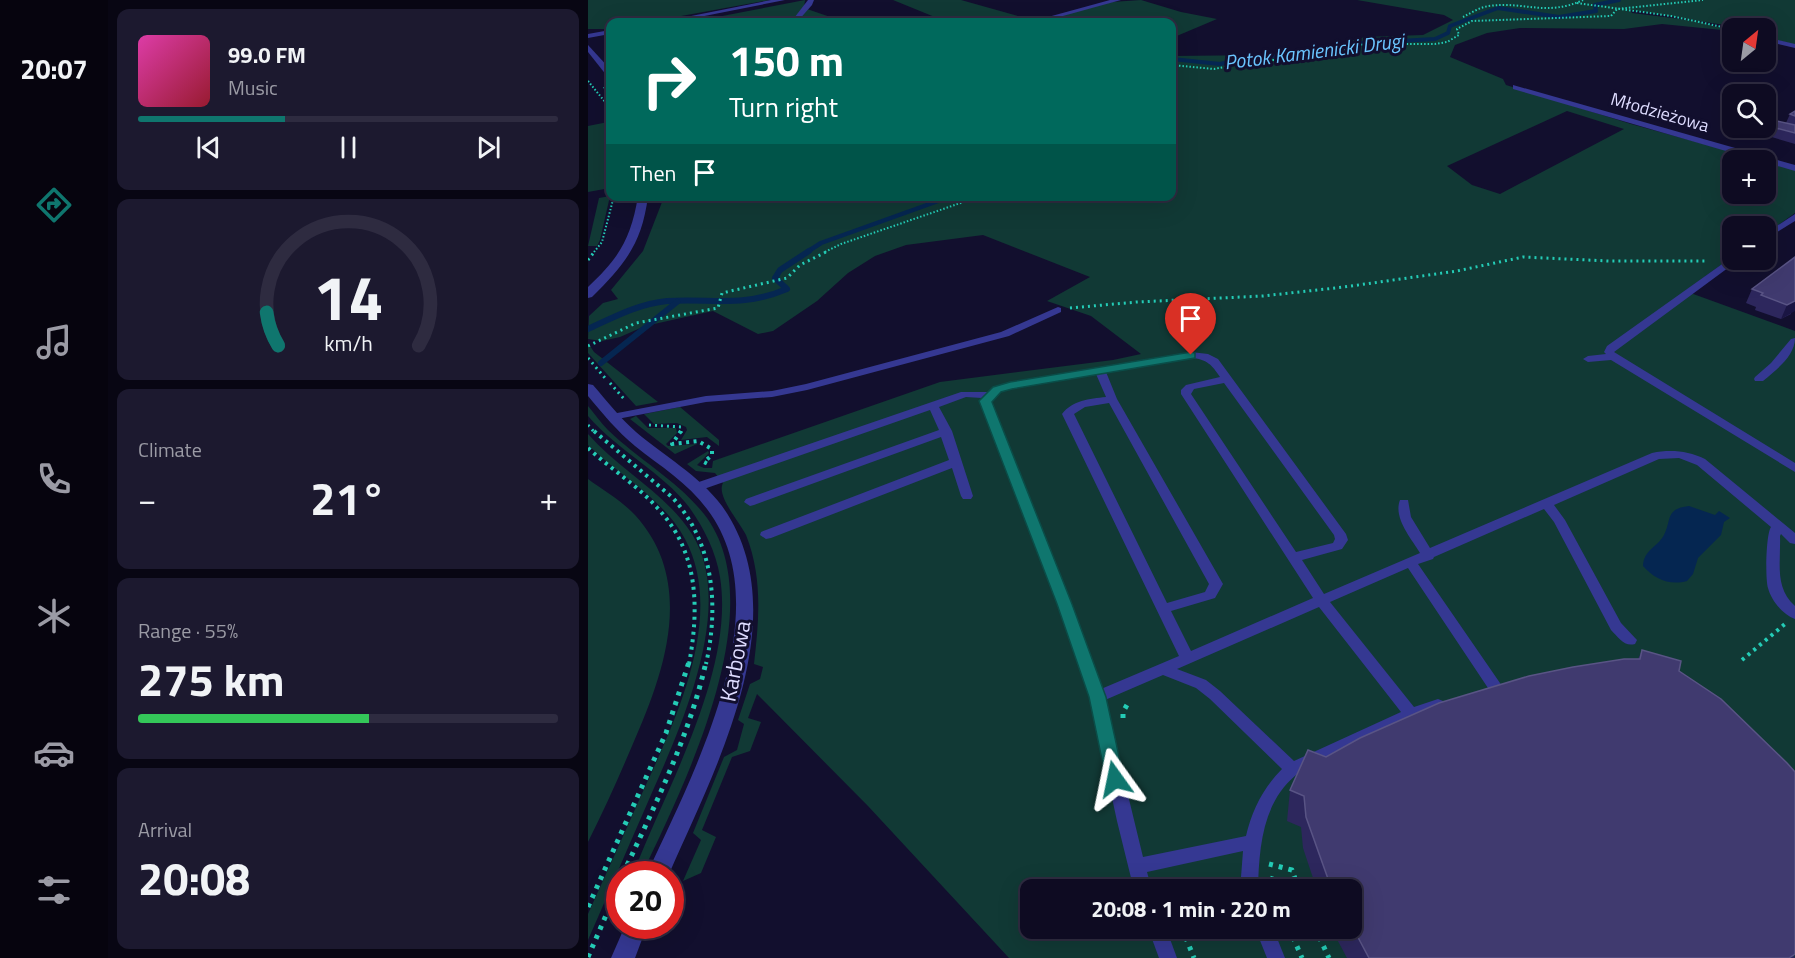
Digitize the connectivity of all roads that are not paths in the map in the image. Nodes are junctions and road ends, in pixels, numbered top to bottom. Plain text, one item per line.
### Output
1 (782, 0) edge
2 (811, 0) edge
3 (1118, 0) edge
4 (1052, 17) dead end
5 (685, 18) edge
6 (798, 18) edge
7 (606, 33) edge
8 (588, 36) edge
9 (1776, 41) edge
10 (1795, 46) edge
11 (588, 47) edge
12 (606, 69) edge
13 (1516, 87) dead end
14 (1776, 126) edge
15 (1795, 131) edge
16 (1795, 168) edge
17 (642, 201) edge
18 (1795, 217) edge
19 (1776, 230) edge
20 (1722, 267) edge
21 (588, 294) edge
22 (1058, 310) road end
23 (1795, 341) edge
24 (1613, 357) junction
25 (1588, 359) dead end
26 (1100, 371) junction
27 (1227, 379) junction
28 (1759, 379) dead end
29 (588, 388) edge
30 (989, 395) junction
31 (1112, 399) junction
32 (933, 405) junction
33 (612, 417) junction
34 (946, 431) junction
35 (956, 462) junction
36 (1795, 468) edge
37 (697, 487) junction
38 (967, 496) dead end
39 (750, 502) dead end
40 (1404, 503) dead end
41 (1546, 503) junction
42 (1780, 527) junction
43 (766, 535) dead end
44 (1795, 540) edge
45 (1428, 556) junction
46 (1292, 558) junction
47 (1410, 562) junction
48 (1321, 600) junction
49 (1162, 609) junction
50 (1795, 614) edge
51 (1630, 640) dead end
52 (1187, 658) junction
53 (1163, 669) junction
54 (1495, 688) edge
55 (1097, 697) junction
56 (1453, 701) edge
57 (1411, 714) junction
58 (1292, 769) junction
59 (1252, 842) junction
60 (664, 861) edge
61 (1136, 866) junction
62 (1140, 879) edge
63 (1249, 879) edge
64 (630, 939) edge
65 (1161, 939) edge
66 (1268, 939) edge
67 (622, 958) edge
68 (1168, 958) edge
69 (1276, 958) edge

1 - 5 street
2 - 6 lane
3 - 4 street
7 - 8 street
9 - 10 street
11 - 12 street
13 - 16 street, Młodzieżowa
14 - 15 street
17 - 21 street
18 - 19 lane
20 - 24 lane
22 - 33 lane
23 - 28 lane
24 - 25 lane
24 - 36 lane
26 - 27 lane
26 - 30 lane
26 - 31 lane
27 - 46 lane
27 - 46 lane
29 - 33 street, Karbowa
30 - 32 lane
30 - 55 lane
31 - 49 lane
31 - 49 lane
32 - 34 lane
32 - 37 lane
33 - 37 street, Karbowa
34 - 35 lane
34 - 39 lane
35 - 38 lane
35 - 43 lane
37 - 60 street, Karbowa
40 - 45 lane
41 - 42 lane
41 - 45 lane
41 - 51 lane
42 - 44 lane
42 - 50 lane
45 - 47 lane
46 - 48 lane
47 - 48 lane
47 - 54 lane
48 - 52 lane
48 - 57 lane
49 - 52 lane
52 - 53 lane
53 - 55 lane
53 - 58 lane
55 - 61 lane
56 - 57 lane
57 - 58 lane
58 - 59 lane
59 - 61 lane
59 - 63 lane
61 - 62 lane
64 - 67 street
65 - 68 lane
66 - 69 lane

